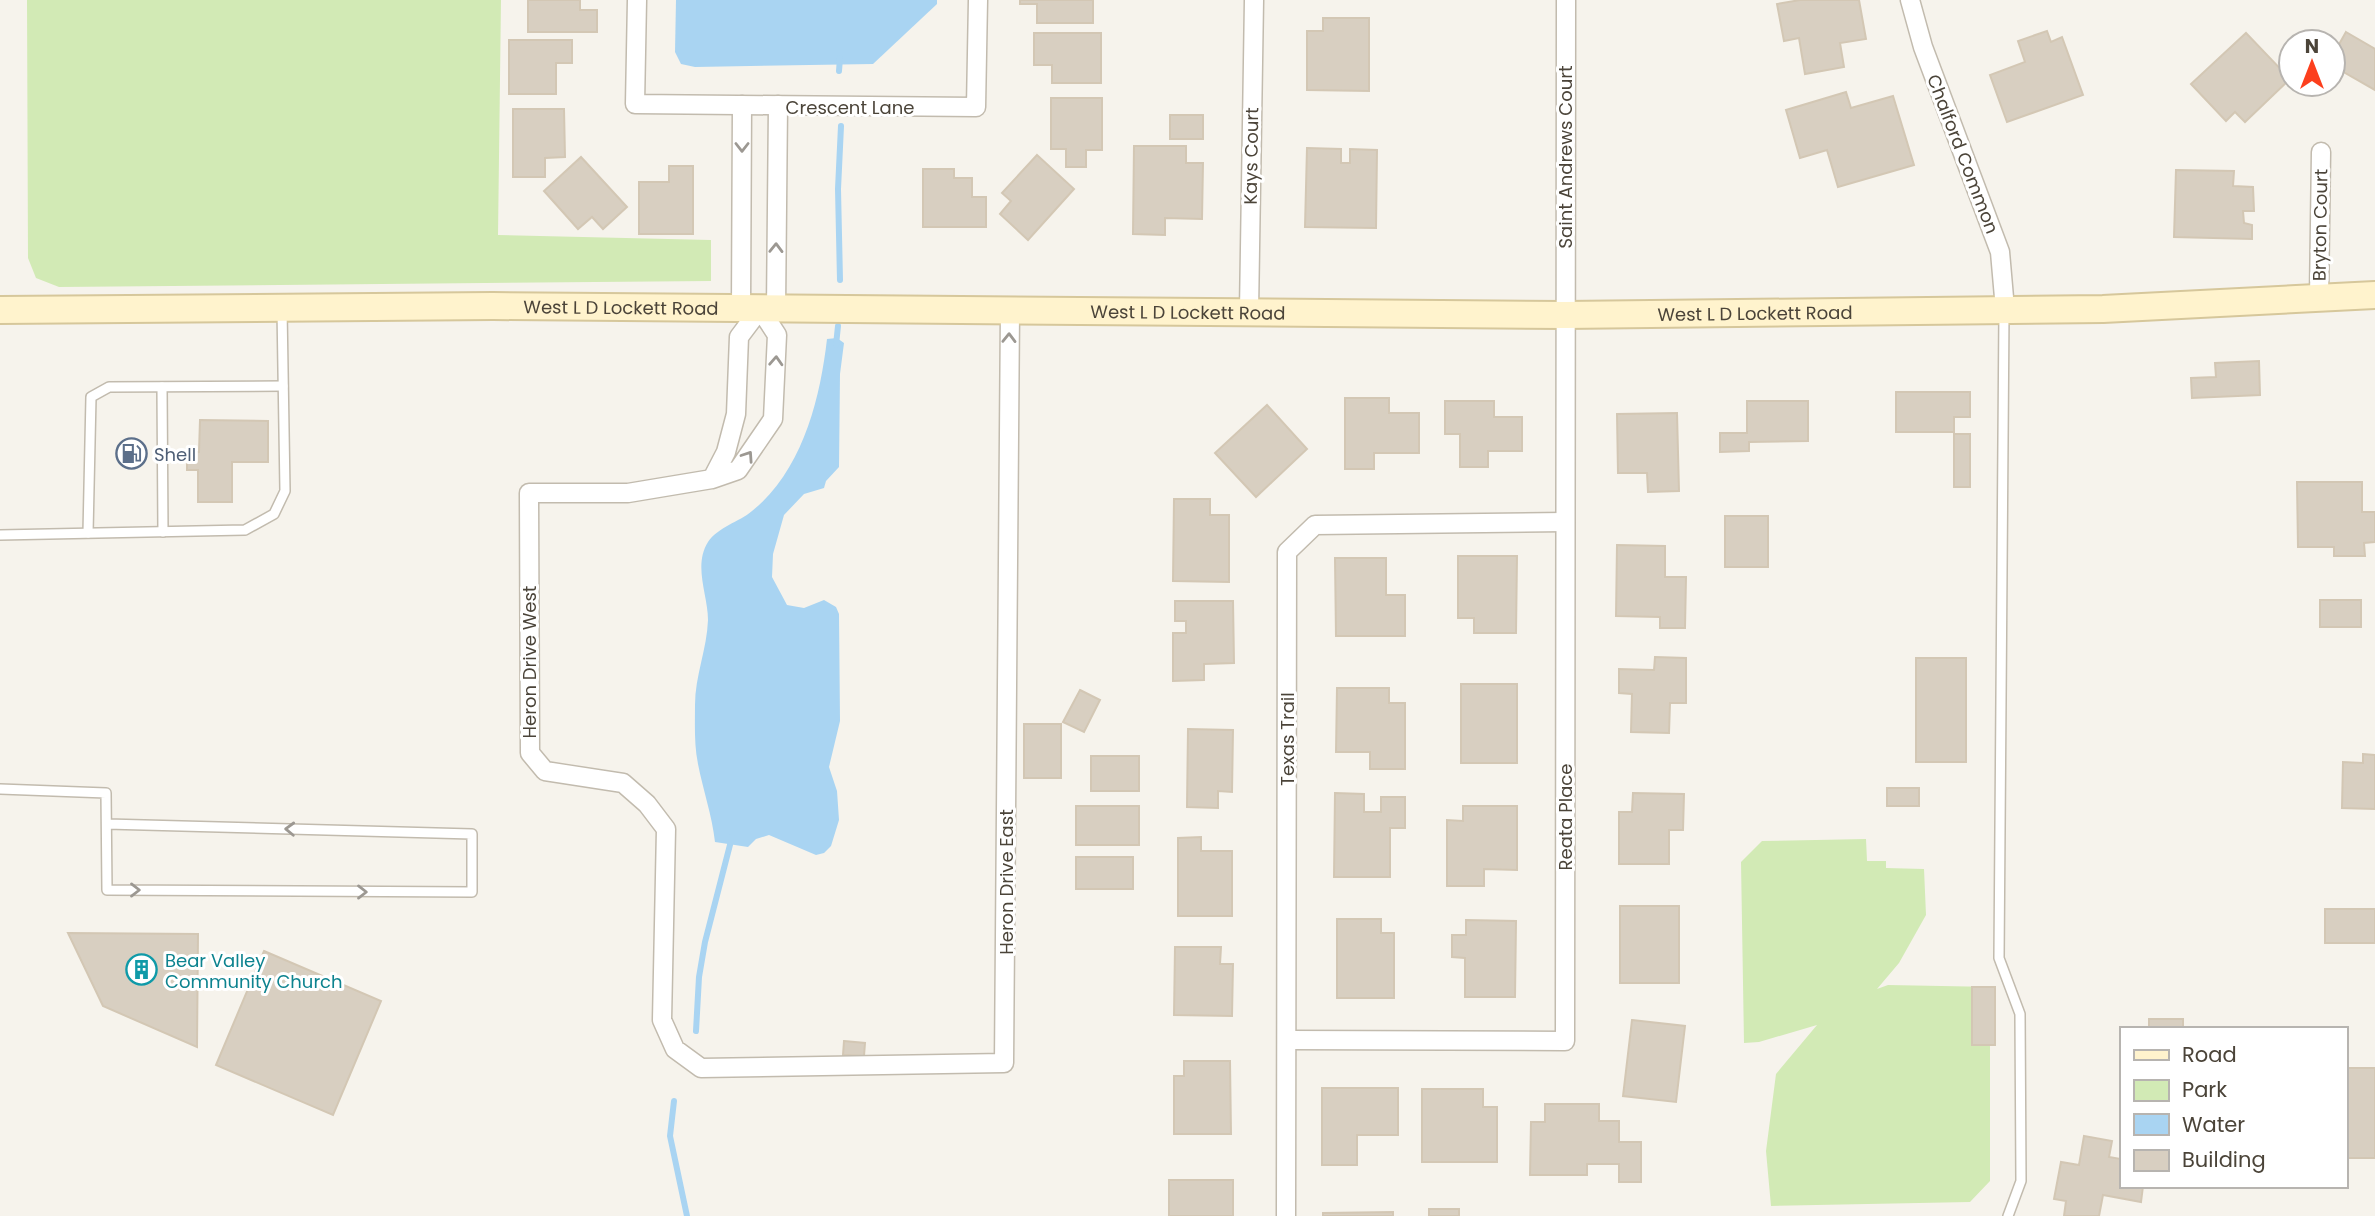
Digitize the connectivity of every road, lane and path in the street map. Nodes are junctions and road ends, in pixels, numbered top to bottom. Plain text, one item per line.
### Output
1 (637, 0) edge
2 (978, 0) edge
3 (1254, 0) edge
4 (1566, 0) edge
5 (1910, 0) edge
6 (742, 105) junction
7 (778, 105) junction
8 (2321, 152) dead end
9 (2375, 295) edge
10 (2319, 298) junction
11 (282, 307) junction
12 (759, 309) junction
13 (2004, 309) junction
14 (0, 310) edge
15 (1010, 310) junction
16 (1249, 311) junction
17 (1565, 314) junction
18 (283, 386) junction
19 (162, 387) junction
20 (712, 479) junction
21 (1565, 522) junction
22 (163, 532) junction
23 (88, 533) junction
24 (0, 536) edge
25 (0, 789) edge
26 (107, 824) junction
27 (1288, 1040) junction
28 (675, 1049) joint
29 (1286, 1216) edge
30 (2008, 1216) edge

1 - 6 street
2 - 7 street, Crescent Lane
3 - 16 street, Kays Court
4 - 17 street, Saint Andrews Court
5 - 13 street, Chalford Common
6 - 7 street
6 -> 12 street
12 -> 7 street, Crescent Lane
8 - 10 street, Bryton Court
9 - 10 main road, West L D Lockett Road
10 - 13 main road, West L D Lockett Road
11 - 12 main road, West L D Lockett Road
11 - 14 main road, West L D Lockett Road
11 - 18 lane
12 - 15 main road, West L D Lockett Road
12 - 20 street
20 -> 12 street, Heron Drive West
13 - 17 main road, West L D Lockett Road
13 - 30 lane
15 - 16 main road, West L D Lockett Road
28 -> 15 street, Heron Drive East
16 - 17 main road, West L D Lockett Road
17 - 21 street, Reata Place
18 - 19 lane
18 - 22 lane
19 - 22 lane
19 - 23 lane
20 - 28 street, Heron Drive West
21 - 27 street, Texas Trail
21 - 27 street, Reata Place
22 - 23 lane
23 - 24 lane
25 - 26 lane
26 -> 26 lane
27 - 29 street, Texas Trail

